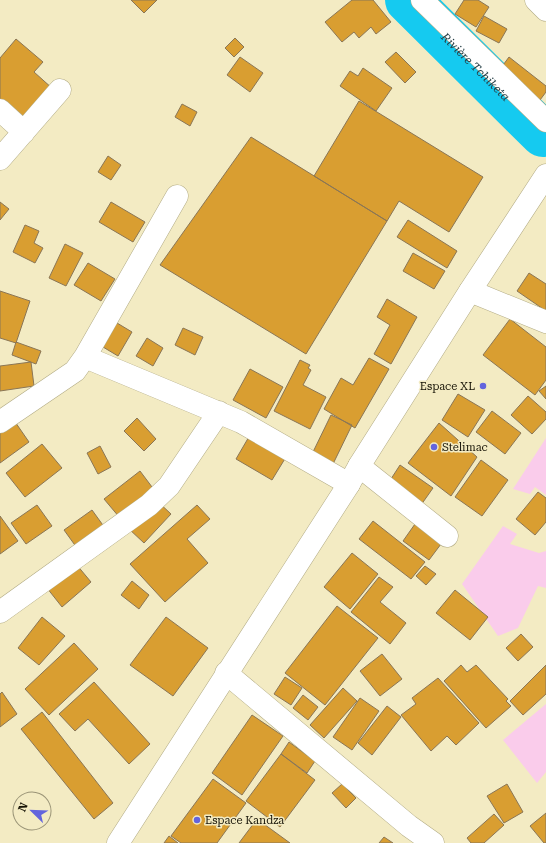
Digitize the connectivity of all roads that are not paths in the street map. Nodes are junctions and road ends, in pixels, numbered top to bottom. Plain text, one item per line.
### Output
1 (422, 0) edge
2 (536, 0) edge
3 (546, 10) edge
4 (60, 90) dead end
5 (0, 110) edge
6 (546, 121) edge
7 (24, 132) junction
8 (0, 160) edge
9 (546, 175) edge
10 (176, 196) dead end
11 (470, 291) junction
12 (546, 322) edge
13 (85, 357) junction
14 (219, 412) junction
15 (0, 422) edge
16 (354, 475) junction
17 (447, 536) dead end
18 (0, 612) edge
19 (226, 674) junction
20 (118, 843) edge
21 (433, 843) edge

1 - 6 main road
2 - 3 main road
4 - 7 main road
5 - 7 main road
7 - 8 main road
9 - 11 main road
10 - 13 main road
11 - 12 main road
11 - 16 main road
13 - 14 main road
13 - 15 main road
14 - 16 main road
14 - 18 main road
16 - 17 main road
16 - 19 main road
19 - 20 main road
19 - 21 main road

